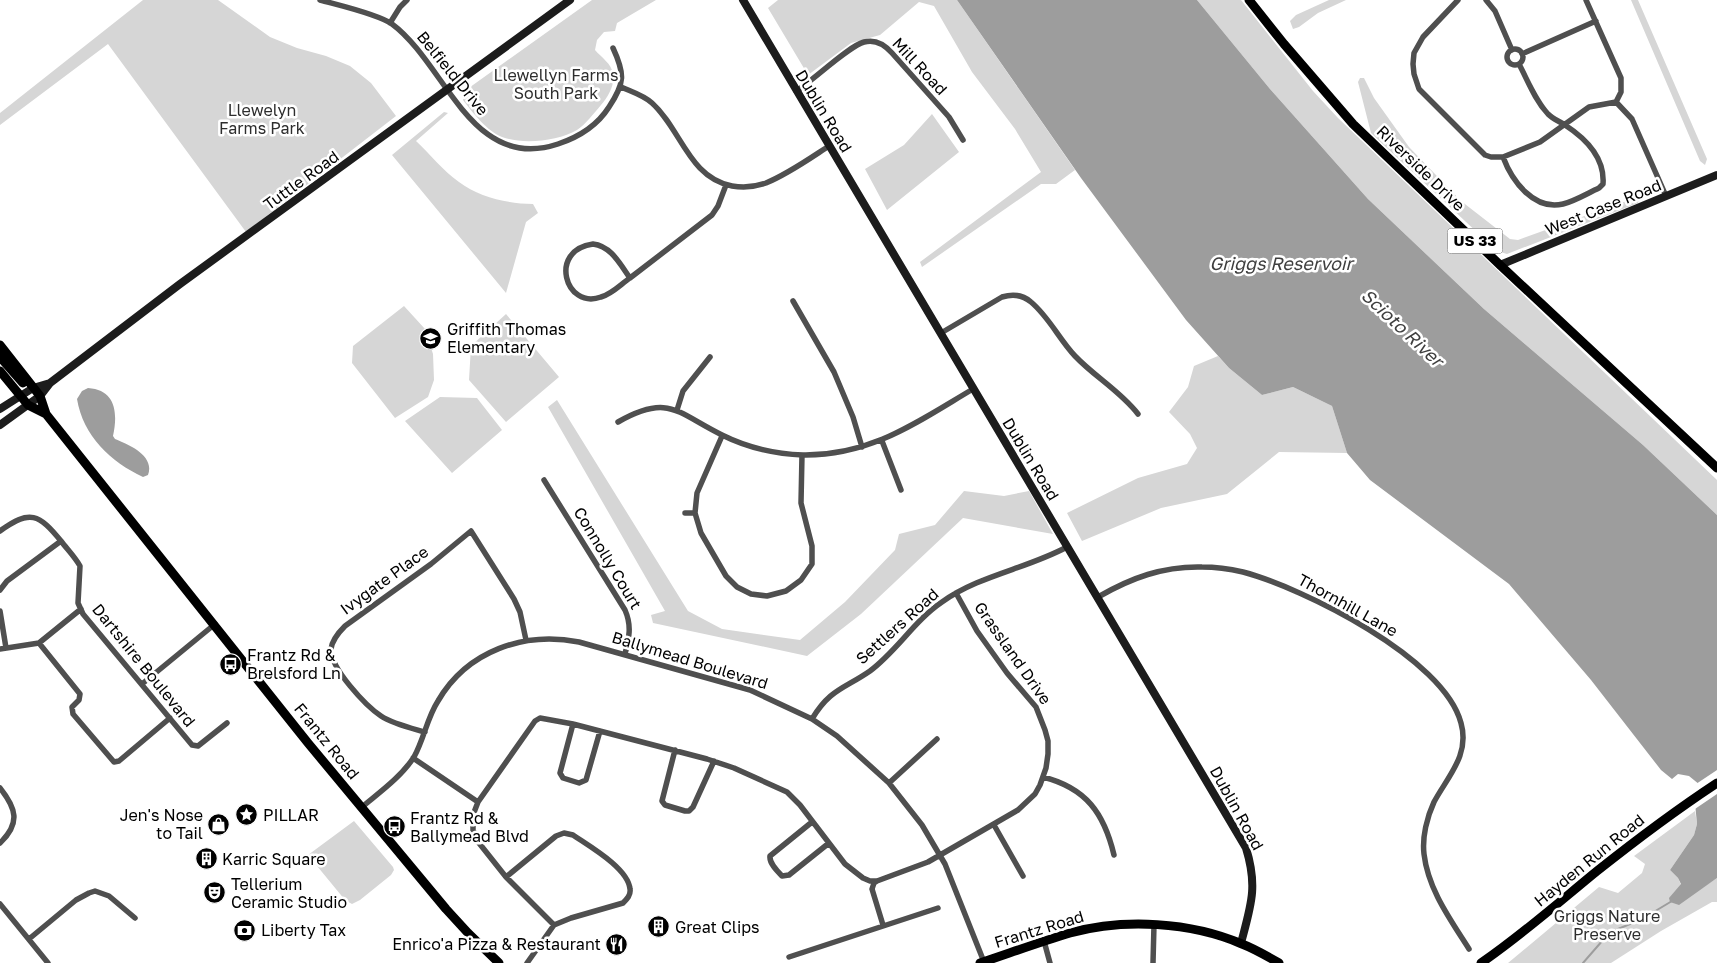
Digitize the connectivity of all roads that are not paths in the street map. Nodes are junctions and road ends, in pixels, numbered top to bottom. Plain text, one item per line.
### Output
1 (320, 0) edge
2 (407, 0) edge
3 (570, 0) edge
4 (743, 0) edge
5 (1249, 0) edge
6 (1458, 0) edge
7 (1486, 0) edge
8 (1586, 0) edge
9 (1596, 21) junction
10 (390, 23) junction
11 (613, 48) dead end
12 (1512, 50) junction
13 (1522, 54) junction
14 (1519, 64) junction
15 (621, 88) junction
16 (448, 90) junction
17 (796, 91) junction
18 (1616, 102) junction
19 (1564, 125) junction
20 (963, 140) dead end
21 (829, 146) junction
22 (1503, 157) junction
23 (1717, 175) edge
24 (726, 184) junction
25 (1666, 196) junction
26 (1500, 265) junction
27 (630, 278) junction
28 (793, 301) dead end
29 (941, 333) junction
30 (0, 345) edge
31 (0, 357) edge
32 (710, 357) dead end
33 (0, 371) edge
34 (50, 383) junction
35 (31, 389) junction
36 (973, 389) junction
37 (20, 396) junction
38 (40, 396) junction
39 (28, 406) junction
40 (0, 409) edge
41 (677, 410) junction
42 (46, 414) junction
43 (1138, 414) dead end
44 (618, 422) dead end
45 (0, 425) edge
46 (722, 436) junction
47 (882, 441) junction
48 (862, 447) junction
49 (802, 455) junction
50 (1717, 468) edge
51 (544, 480) dead end
52 (901, 490) dead end
53 (685, 513) dead end
54 (695, 513) junction
55 (0, 531) edge
56 (61, 541) junction
57 (1067, 547) junction
58 (0, 590) edge
59 (956, 594) junction
60 (1098, 597) junction
61 (81, 609) junction
62 (0, 611) edge
63 (215, 624) junction
64 (526, 640) junction
65 (39, 643) junction
66 (3, 648) edge
67 (625, 654) junction
68 (142, 684) junction
69 (170, 718) junction
70 (812, 719) junction
71 (227, 723) dead end
72 (573, 724) junction
73 (600, 730) junction
74 (425, 732) junction
75 (937, 740) dead end
76 (675, 750) junction
77 (413, 758) junction
78 (714, 761) junction
79 (1043, 777) junction
80 (889, 783) junction
81 (1717, 783) edge
82 (0, 788) edge
83 (478, 802) junction
84 (362, 806) junction
85 (812, 822) junction
86 (994, 825) junction
87 (0, 843) edge
88 (829, 843) junction
89 (1114, 855) dead end
90 (941, 856) junction
91 (1023, 876) dead end
92 (506, 877) junction
93 (877, 881) junction
94 (0, 904) edge
95 (938, 908) dead end
96 (135, 918) dead end
97 (554, 925) junction
98 (883, 925) junction
99 (1154, 925) junction
100 (29, 938) junction
101 (1044, 942) junction
102 (1241, 943) junction
103 (1469, 949) dead end
104 (789, 957) dead end
105 (982, 962) edge
106 (48, 963) edge
107 (499, 963) edge
108 (527, 963) edge
109 (1050, 963) edge
110 (1153, 963) edge
111 (1279, 963) edge
112 (1481, 963) edge

1 - 10 street, Belfield Drive
2 - 10 street
3 - 16 main road, Tuttle Road
4 - 17 main road, Dublin Road
5 - 26 main road, Riverside Drive / US 33
6 - 22 street
7 - 12 street
8 - 9 street
9 - 13 street
9 - 18 street
10 - 16 street, Belfield Drive
11 - 15 street
12 - 13 street
12 - 14 street
13 - 14 street
14 - 19 street
15 - 16 street, Belfield Drive
15 - 24 street
16 - 34 main road, Tuttle Road
17 - 20 street, Mill Road
17 - 21 main road, Dublin Road
18 - 19 street
18 - 25 street
19 - 22 street
19 - 22 street
21 - 24 street
21 - 29 main road, Dublin Road
23 - 25 main road, West Case Road
24 - 27 street
25 - 26 main road, West Case Road
26 - 50 main road, Riverside Drive / US 33
27 - 27 street
28 - 48 street
29 - 36 main road, Dublin Road
29 - 43 street
30 - 35 main road
31 - 35 main road
32 - 41 street
33 - 37 main road, Frantz Road
34 - 35 main road
34 - 38 main road
35 - 37 main road
35 - 38 main road
36 - 47 street
36 - 57 main road, Dublin Road
37 - 39 main road, Frantz Road
37 - 40 main road
38 - 39 main road
38 - 42 main road, Frantz Road
39 - 42 main road, Frantz Road
39 - 45 main road
41 - 44 street
41 - 46 street
42 - 63 main road, Frantz Road
46 - 49 street
46 - 54 street
47 - 48 street
47 - 52 street
48 - 49 street
49 - 54 street
51 - 67 street, Connolly Court
53 - 54 street
55 - 56 street, Dartshire Boulevard
56 - 58 street
56 - 61 street, Dartshire Boulevard
57 - 59 street, Settlers Road
57 - 60 main road, Dublin Road
59 - 70 street, Settlers Road
59 - 79 street, Grassland Drive
60 - 102 main road, Dublin Road
60 - 103 street, Thornhill Lane
61 - 65 street
61 - 68 street, Dartshire Boulevard
62 - 66 street
63 - 68 street
63 - 84 main road, Frantz Road
64 - 67 street, Ballymead Boulevard
64 - 74 street, Ballymead Boulevard
64 - 74 street, Ivygate Place
65 - 66 street
65 - 69 street
67 - 70 street, Ballymead Boulevard
68 - 69 street, Dartshire Boulevard
69 - 71 street, Dartshire Boulevard
70 - 80 street, Ballymead Boulevard
72 - 73 street
72 - 73 street
72 - 83 street
73 - 76 street
74 - 77 street, Ballymead Boulevard
75 - 80 street
76 - 78 street
76 - 78 street
77 - 83 street
77 - 84 street, Ballymead Boulevard
78 - 85 street
79 - 86 street, Grassland Drive
79 - 89 street
80 - 90 street, Ballymead Boulevard
81 - 112 main road, Hayden Run Road
82 - 87 street
83 - 92 street
84 - 107 main road, Frantz Road
85 - 88 street
85 - 88 street
86 - 90 street, Grassland Drive
86 - 91 street
88 - 93 street
90 - 93 street, Grassland Drive
90 - 105 street, Ballymead Boulevard
92 - 97 street
92 - 97 street
93 - 98 street
94 - 100 street
95 - 98 street
96 - 100 street
97 - 108 street
98 - 104 street
99 - 101 main road, Frantz Road
99 - 102 main road, Frantz Road
99 - 110 street
100 - 106 street
101 - 105 main road, Frantz Road
101 - 109 street
102 - 111 main road, Frantz Road

